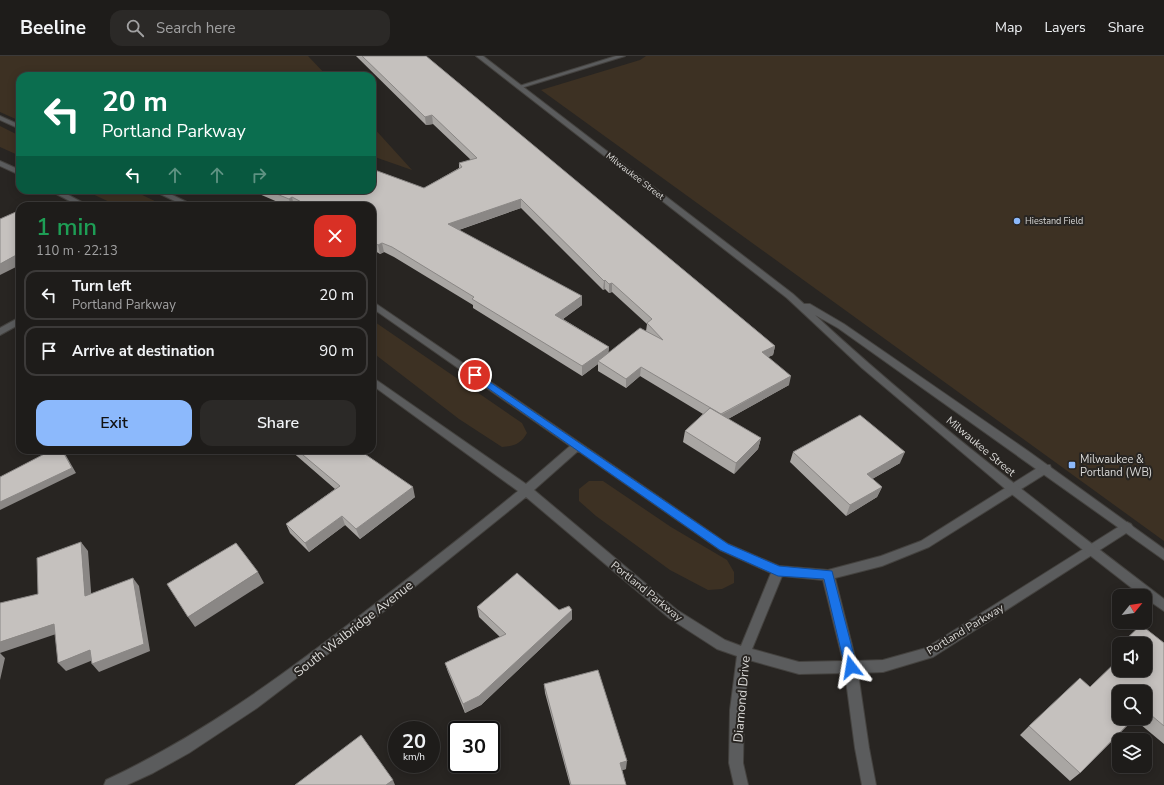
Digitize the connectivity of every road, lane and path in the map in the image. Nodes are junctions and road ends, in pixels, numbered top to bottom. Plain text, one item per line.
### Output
1 (479, 56) edge
2 (622, 56) edge
3 (519, 87) junction
4 (0, 118) edge
5 (16, 125) edge
6 (0, 163) edge
7 (16, 171) edge
8 (61, 194) edge
9 (165, 194) edge
10 (77, 202) edge
11 (182, 202) edge
12 (790, 296) junction
13 (376, 307) edge
14 (16, 322) edge
15 (0, 332) edge
16 (376, 383) edge
17 (578, 446) junction
18 (1046, 468) junction
19 (1014, 489) junction
20 (527, 491) junction
21 (1126, 527) junction
22 (1092, 550) junction
23 (1164, 555) edge
24 (778, 571) junction
25 (828, 575) junction
26 (1164, 606) edge
27 (744, 653) junction
28 (851, 667) junction
29 (111, 785) edge
30 (741, 785) edge
31 (869, 785) edge

1 - 3 street, Milwaukee Street
2 - 3 street
3 - 12 street, Milwaukee Street
4 - 5 street
6 - 7 street
8 - 10 street
9 - 11 street
12 - 18 street, Milwaukee Street
12 - 19 street, Milwaukee Street
13 - 17 street
14 - 15 street
16 - 20 street, Portland Parkway
17 - 20 street, South Walbridge Avenue
17 - 24 street
18 - 19 street
18 - 21 street, Milwaukee Street
19 - 22 street, Milwaukee Street
19 - 25 street
20 - 27 street, Portland Parkway
20 - 29 street, South Walbridge Avenue
21 - 22 street, Portland Parkway
21 - 23 street, Milwaukee Street
22 - 26 street, Milwaukee Street
22 - 28 street, Portland Parkway
24 - 25 street
24 - 27 street, Diamond Drive
25 - 28 street
27 - 28 street, Portland Parkway
27 - 30 street, Diamond Drive
28 - 31 street

